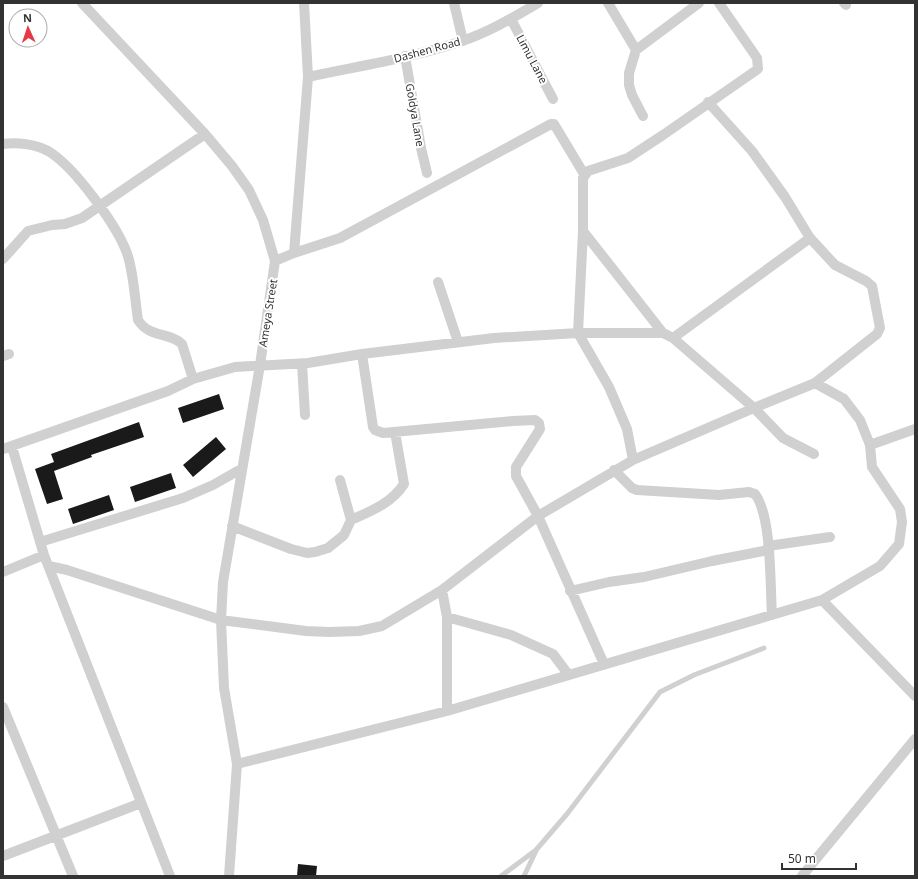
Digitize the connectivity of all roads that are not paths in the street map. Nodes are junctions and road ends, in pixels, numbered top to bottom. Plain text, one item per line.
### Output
1 (82, 3) edge
2 (304, 3) edge
3 (454, 3) edge
4 (538, 3) edge
5 (608, 3) edge
6 (699, 3) edge
7 (719, 3) edge
8 (511, 19) junction
9 (463, 41) junction
10 (636, 50) junction
11 (405, 56) junction
12 (308, 77) junction
13 (553, 99) dead end
14 (708, 102) junction
15 (643, 116) dead end
16 (205, 134) junction
17 (3, 144) edge
18 (427, 173) dead end
19 (584, 174) junction
20 (100, 206) junction
21 (584, 231) junction
22 (810, 238) junction
23 (294, 253) junction
24 (3, 259) edge
25 (275, 261) junction
26 (438, 282) dead end
27 (578, 333) junction
28 (663, 333) junction
29 (673, 338) junction
30 (458, 342) junction
31 (362, 354) junction
32 (302, 364) junction
33 (260, 365) junction
34 (193, 379) junction
35 (814, 383) junction
36 (754, 408) junction
37 (305, 415) dead end
38 (915, 429) edge
39 (395, 432) junction
40 (870, 445) junction
41 (7, 448) edge
42 (814, 454) dead end
43 (633, 460) junction
44 (241, 469) junction
45 (614, 470) junction
46 (340, 480) dead end
47 (538, 516) junction
48 (351, 520) junction
49 (232, 526) junction
50 (830, 537) dead end
51 (40, 542) junction
52 (768, 548) junction
53 (44, 555) junction
54 (49, 566) junction
55 (3, 572) edge
56 (442, 590) junction
57 (570, 591) junction
58 (822, 600) junction
59 (772, 615) junction
60 (447, 617) junction
61 (221, 620) junction
62 (764, 648) dead end
63 (604, 664) junction
64 (568, 674) junction
65 (915, 696) edge
66 (3, 707) edge
67 (447, 711) junction
68 (915, 739) edge
69 (237, 764) junction
70 (141, 803) junction
71 (56, 834) junction
72 (536, 850) junction
73 (3, 856) edge
74 (72, 876) edge
75 (170, 876) edge
76 (229, 876) edge
77 (501, 876) edge
78 (524, 876) edge
79 (802, 876) edge

1 - 16 street
2 - 12 street
3 - 9 street
4 - 8 street, Dashen Road
5 - 10 street
6 - 10 street
7 - 14 street
8 - 9 street, Dashen Road
8 - 13 street, Limu Lane
9 - 11 street, Dashen Road
10 - 15 street
11 - 12 street, Dashen Road
11 - 18 street, Goldya Lane
12 - 23 street
14 - 19 street
14 - 22 street
16 - 20 street
16 - 25 street
17 - 20 street
19 - 21 street
19 - 23 street
20 - 24 street
20 - 34 street
21 - 27 street
21 - 28 street
22 - 29 street
22 - 35 street
23 - 25 street
25 - 33 street, Ameya Street
26 - 30 street
27 - 28 street
27 - 30 street
27 - 43 street
28 - 29 street
29 - 36 street
30 - 31 street
31 - 32 street
31 - 39 street
32 - 33 street
32 - 37 street
33 - 34 street
33 - 44 street, Ameya Street
34 - 41 street
35 - 36 street
35 - 40 street
36 - 42 street
36 - 43 street
38 - 40 street
39 - 47 street
39 - 48 street
40 - 58 street
41 - 51 street
43 - 45 street
44 - 49 street, Ameya Street
44 - 51 street
45 - 47 street
45 - 52 street
46 - 48 street
47 - 56 street
47 - 57 street
48 - 49 street
49 - 61 street, Ameya Street
50 - 52 street
51 - 53 street
52 - 57 street
52 - 59 street
53 - 54 street
53 - 55 street
54 - 61 street
54 - 70 street
56 - 60 street
56 - 61 street
57 - 63 street
58 - 59 street
58 - 65 street
59 - 63 street
60 - 64 street
60 - 67 street
61 - 69 street, Ameya Street
62 - 72 lane
63 - 64 street
64 - 67 street
66 - 71 street
67 - 69 street
68 - 79 street
69 - 76 street, Ameya Street
70 - 71 street
70 - 75 street
71 - 73 street
71 - 74 street
72 - 77 lane
72 - 78 lane

